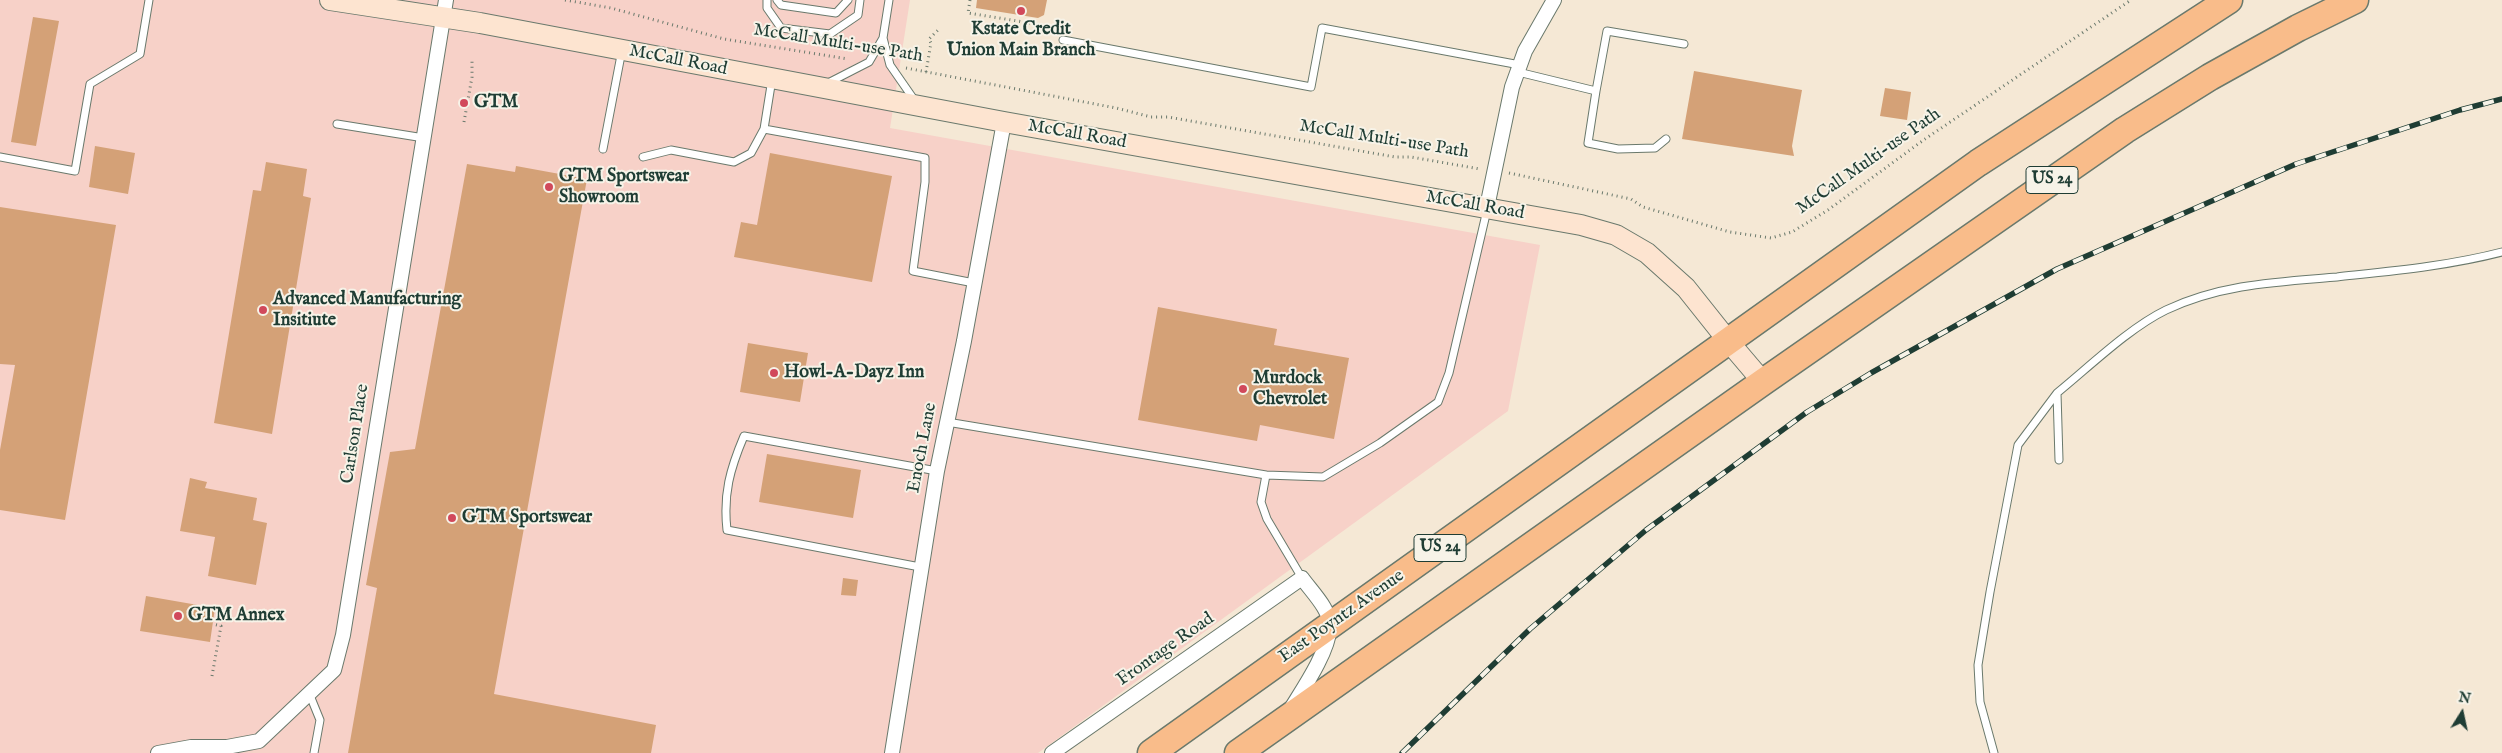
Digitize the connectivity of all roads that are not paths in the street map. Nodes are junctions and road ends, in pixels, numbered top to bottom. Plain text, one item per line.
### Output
1 (149, 0) edge
2 (330, 0) edge
3 (767, 0) edge
4 (777, 0) edge
5 (848, 0) edge
6 (860, 0) edge
7 (889, 0) edge
8 (1554, 0) edge
9 (2229, 0) edge
10 (2355, 0) edge
11 (445, 9) edge
12 (883, 38) junction
13 (1063, 40) dead end
14 (1684, 44) dead end
15 (622, 50) junction
16 (1519, 68) junction
17 (772, 79) junction
18 (819, 88) junction
19 (1596, 91) junction
20 (918, 106) junction
21 (1004, 122) junction
22 (337, 124) dead end
23 (764, 129) junction
24 (424, 138) junction
25 (1666, 139) dead end
26 (603, 149) dead end
27 (0, 157) edge
28 (643, 157) dead end
29 (1487, 208) junction
30 (2502, 252) edge
31 (974, 283) junction
32 (1729, 342) junction
33 (1763, 382) junction
34 (2057, 393) junction
35 (947, 422) junction
36 (2058, 460) dead end
37 (937, 471) junction
38 (1266, 475) junction
39 (920, 567) junction
40 (1302, 578) junction
41 (1330, 626) junction
42 (309, 693) junction
43 (1284, 720) junction
44 (158, 753) edge
45 (314, 753) edge
46 (892, 753) edge
47 (1052, 753) edge
48 (1151, 753) edge
49 (1238, 753) edge
50 (1994, 753) edge

1 - 27 lane
2 - 11 main road, McCall Road
3 - 6 lane
4 - 5 lane
7 - 12 lane
8 - 16 street
9 - 32 highway, US 24
10 - 33 highway, US 24
11 - 15 main road, McCall Road
11 - 24 street, Carlson Place
12 - 18 lane
12 - 20 lane
13 - 16 lane
14 - 19 lane
15 - 17 main road, McCall Road
15 - 26 lane
16 - 19 lane
16 - 29 street
17 - 18 main road, McCall Road
17 - 23 lane
18 - 20 main road, McCall Road
19 - 25 lane
20 - 21 main road, McCall Road
21 - 29 main road, McCall Road
21 - 31 street, Enoch Lane
22 - 24 lane
23 - 28 lane
23 - 31 lane
24 - 42 street, Carlson Place
29 - 32 main road, McCall Road
29 - 38 lane
30 - 34 lane
31 - 35 street, Enoch Lane
32 - 33 main road, McCall Road
32 - 41 highway, East Poyntz Avenue / US 24
33 - 43 highway, US 24
34 - 36 lane
34 - 50 lane
35 - 37 street, Enoch Lane
35 - 38 lane
37 - 39 street, Enoch Lane
37 - 39 lane
38 - 40 lane
39 - 46 street, Enoch Lane
40 - 41 street
40 - 47 street, Frontage Road
41 - 43 street
41 - 48 highway, East Poyntz Avenue / US 24
42 - 44 street, Carlson Place
42 - 45 lane
43 - 49 highway, US 24

